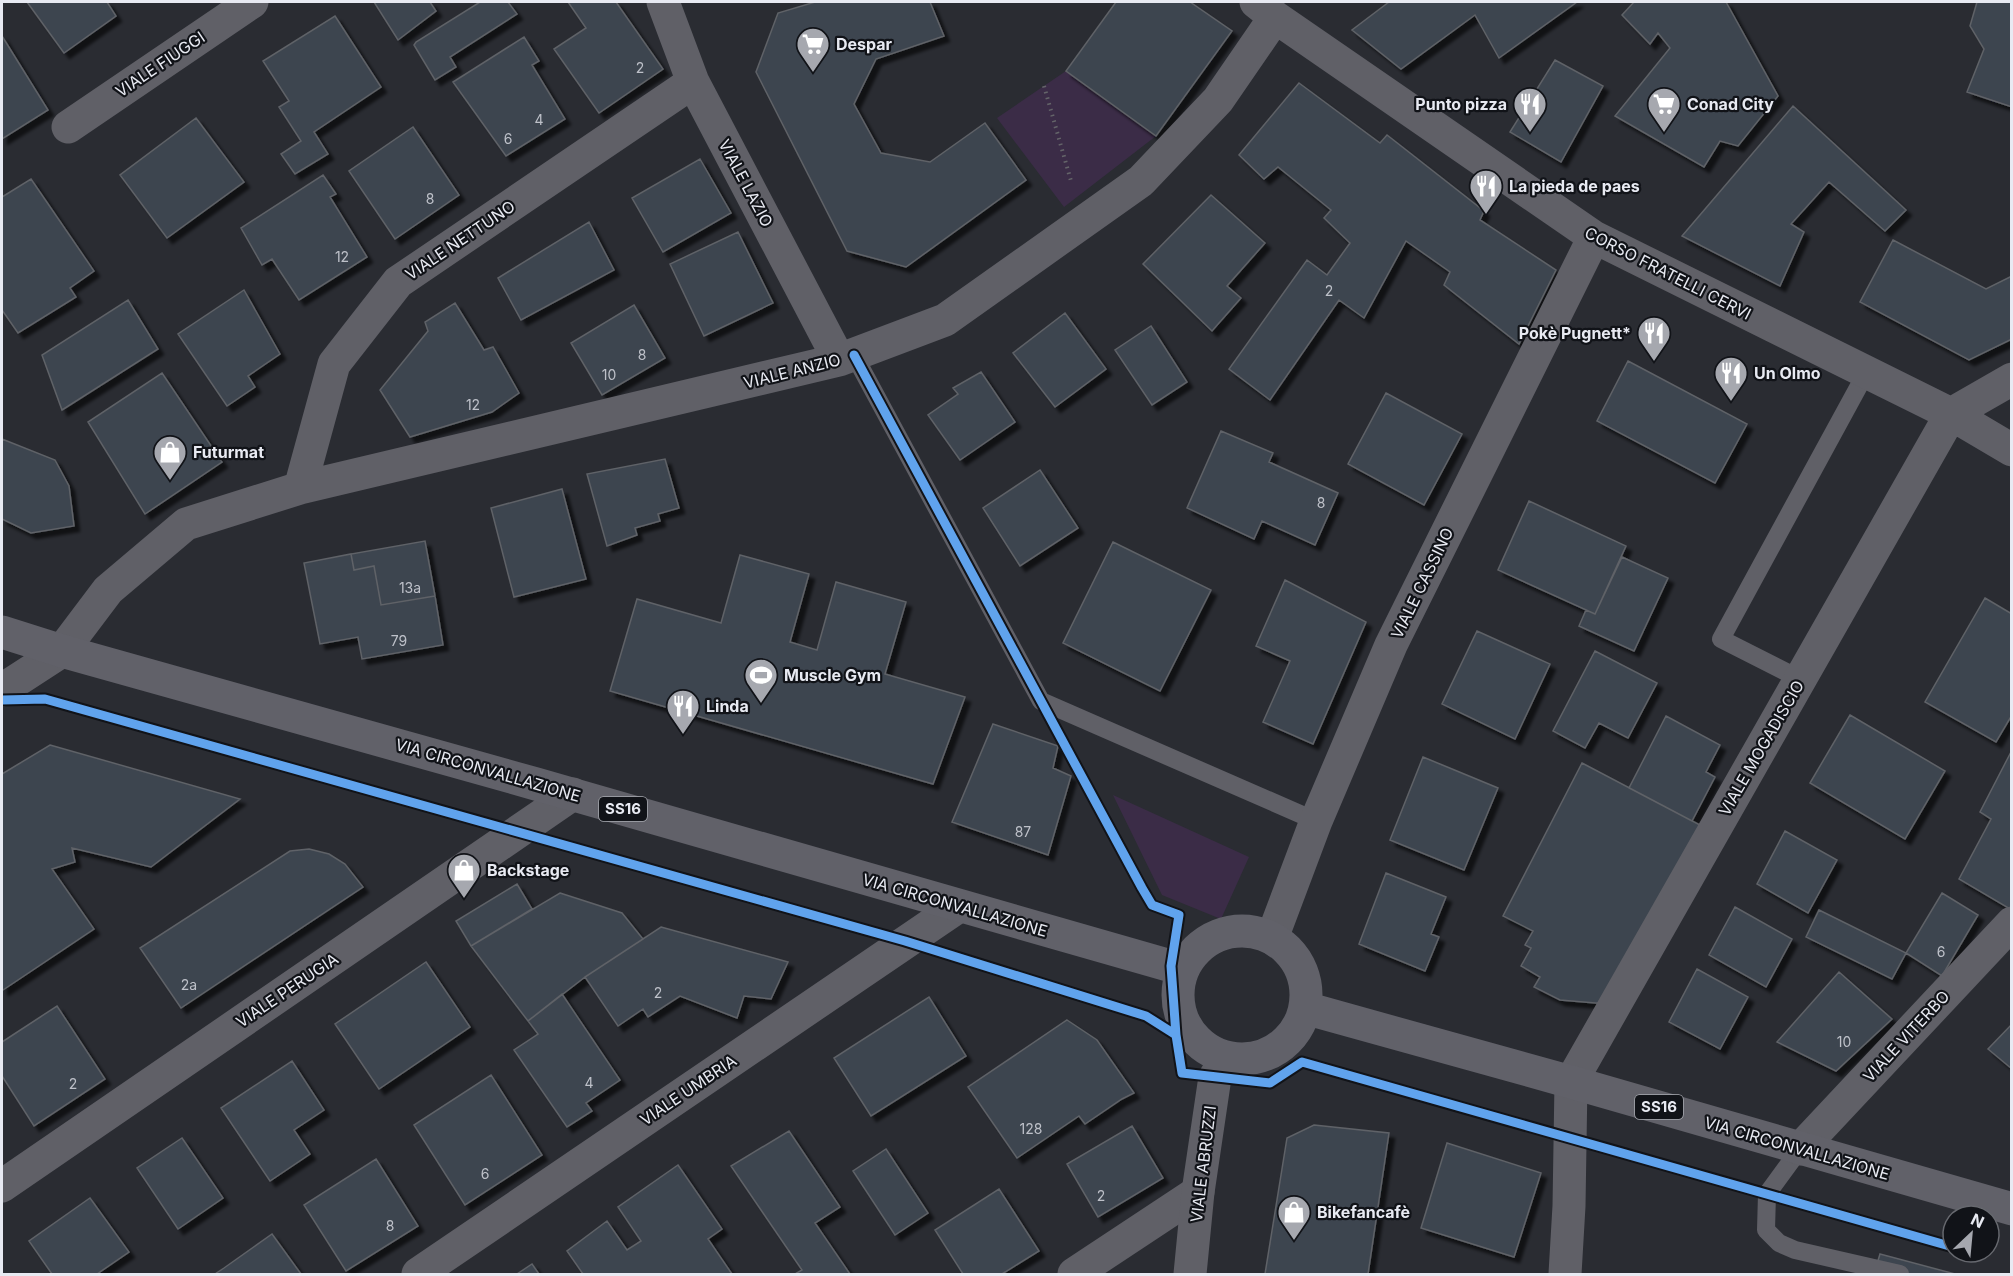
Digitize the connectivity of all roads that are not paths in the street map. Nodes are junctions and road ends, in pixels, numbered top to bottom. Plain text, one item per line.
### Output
1 (252, 2) edge
2 (663, 2) edge
3 (1261, 6) edge
4 (693, 82) junction
5 (68, 127) dead end
6 (1594, 237) junction
7 (847, 358) junction
8 (1866, 373) junction
9 (2012, 379) edge
10 (1951, 414) junction
11 (2012, 450) edge
12 (300, 488) junction
13 (2, 632) edge
14 (63, 651) junction
15 (1800, 679) junction
16 (2, 690) edge
17 (573, 794) junction
18 (1316, 821) junction
19 (959, 906) junction
20 (2012, 923) edge
21 (1272, 938) junction
22 (1181, 973) junction
23 (1305, 1008) junction
24 (1227, 1058) junction
25 (1571, 1082) junction
26 (1800, 1149) junction
27 (2, 1186) edge
28 (1198, 1192) junction
29 (2012, 1209) edge
30 (418, 1275) edge
31 (1074, 1275) edge
32 (1190, 1275) edge
33 (1565, 1275) edge
34 (1900, 1275) edge

1 - 5 street, VIALE FIUGGI
2 - 4 street, VIALE LAZIO
3 - 6 street, CORSO FRATELLI CERVI
3 - 7 street, VIALE ANZIO
4 - 7 street, VIALE LAZIO
4 - 12 street, VIALE NETTUNO
6 - 8 street, CORSO FRATELLI CERVI
6 - 18 street, VIALE CASSINO
7 - 12 street, VIALE ANZIO
7 - 18 lane
8 - 10 street, CORSO FRATELLI CERVI
8 - 15 lane
9 - 10 street
10 - 11 street, CORSO FRATELLI CERVI
10 - 15 street, VIALE MOGADISCIO
12 - 14 street
13 - 14 main road, VIA CIRCONVALLAZIONE / SS16
14 - 16 street
14 - 17 main road, VIA CIRCONVALLAZIONE / SS16
15 - 25 street, VIALE MOGADISCIO
17 - 19 main road, VIA CIRCONVALLAZIONE / SS16
17 - 27 street, VIALE PERUGIA
18 - 21 street, VIALE CASSINO
19 - 22 main road, VIA CIRCONVALLAZIONE / SS16
19 - 30 street, VIALE UMBRIA
20 - 26 street, VIALE VITERBO
21 - 22 main road
21 - 23 main road
22 - 24 main road
23 - 24 main road
23 - 25 main road, VIA CIRCONVALLAZIONE / SS16
24 - 28 street, VIALE ABRUZZI
25 - 26 main road, VIA CIRCONVALLAZIONE / SS16
25 - 33 street
26 - 29 main road, VIA CIRCONVALLAZIONE / SS16
26 - 34 lane
28 - 31 street
28 - 32 street, VIALE ABRUZZI

